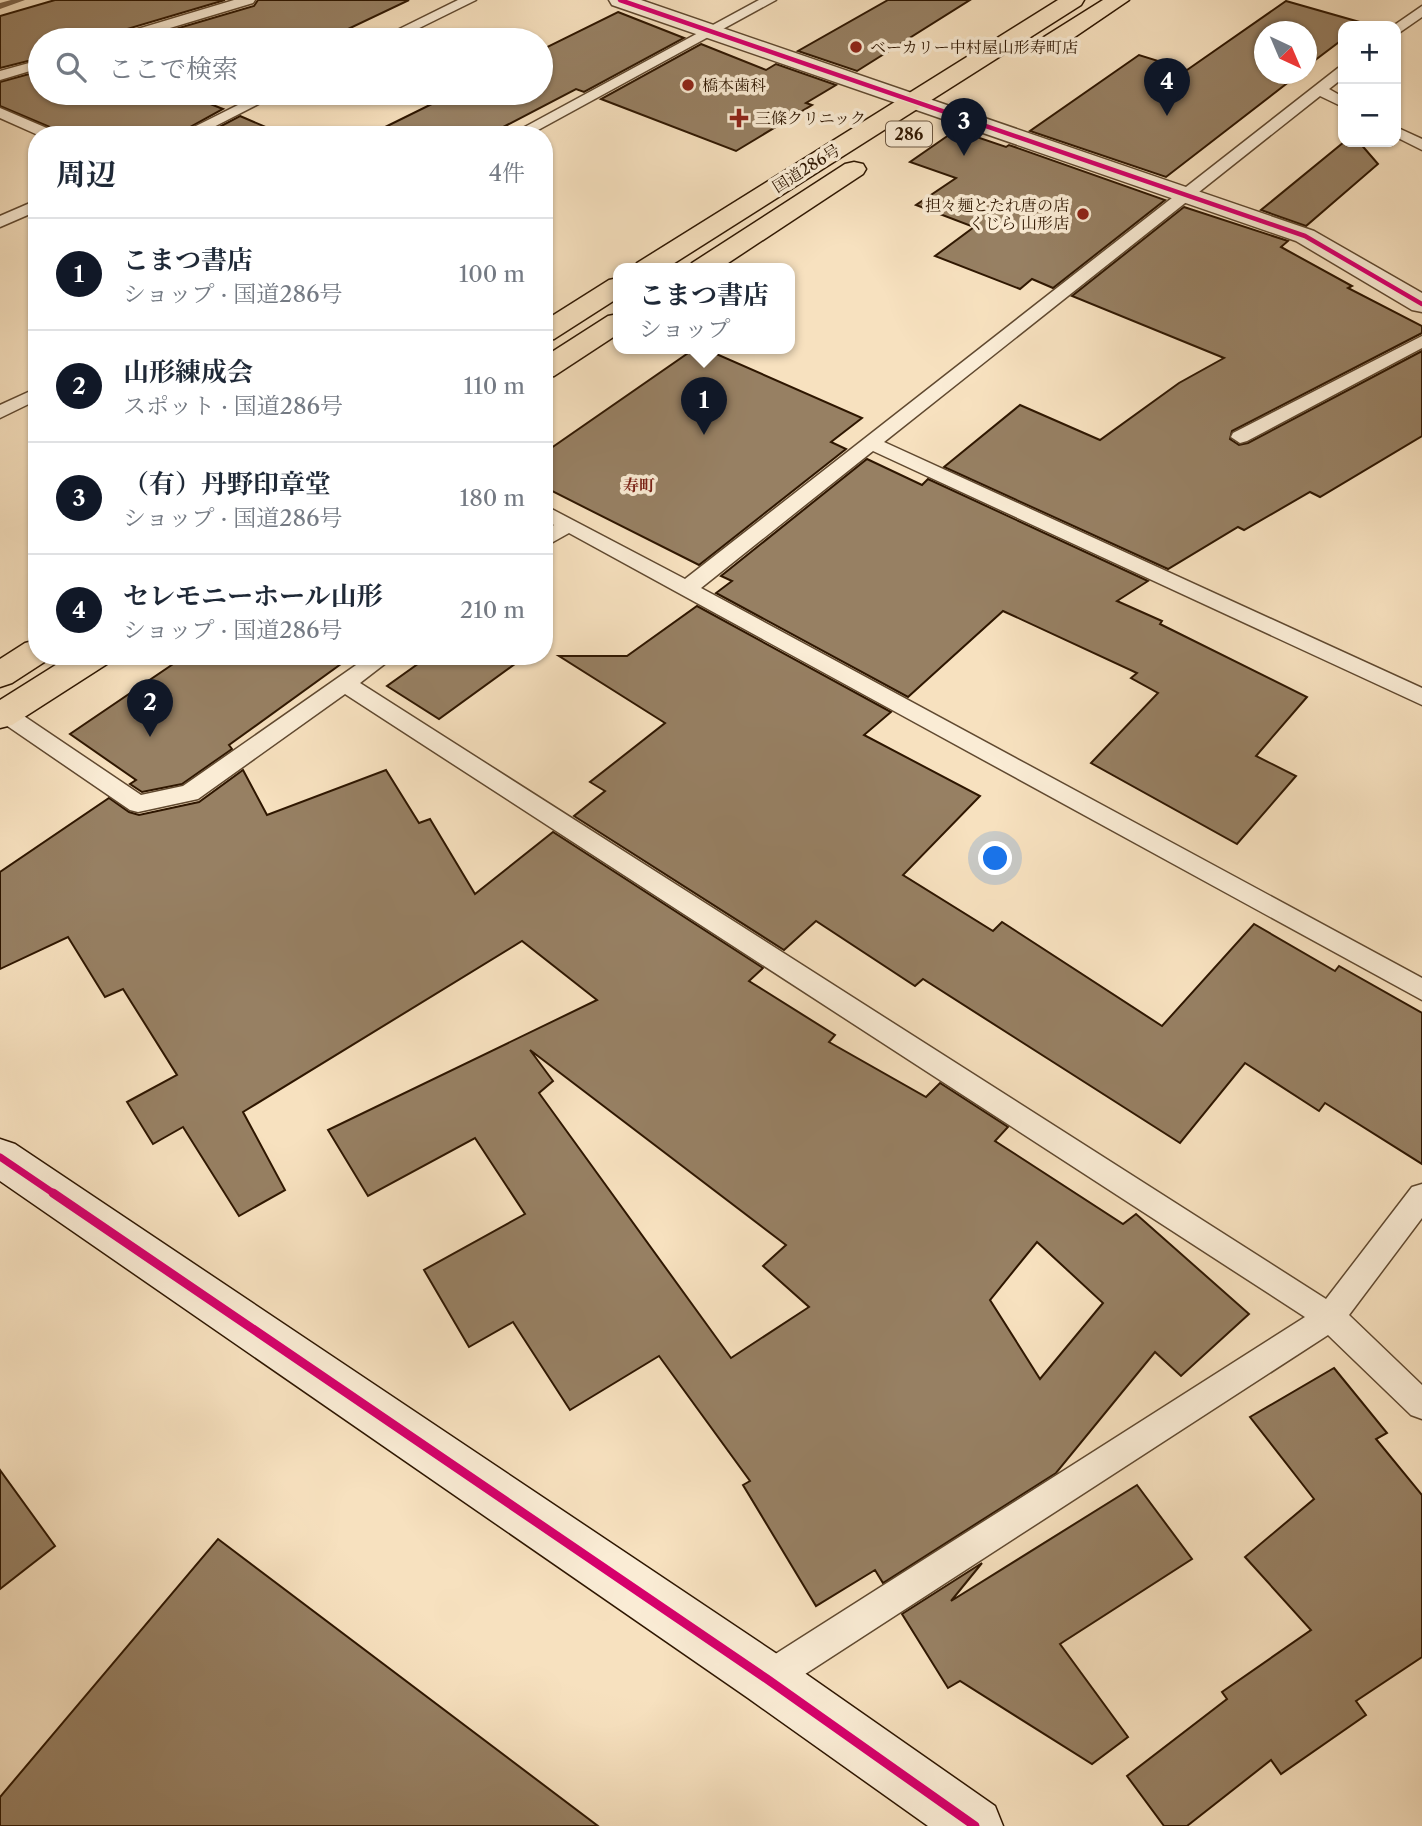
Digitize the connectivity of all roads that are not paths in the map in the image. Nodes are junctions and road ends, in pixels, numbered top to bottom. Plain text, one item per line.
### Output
1 (248, 0) edge
2 (469, 0) edge
3 (620, 0) edge
4 (769, 0) edge
5 (1073, 0) edge
6 (1118, 0) edge
7 (1422, 10) edge
8 (1401, 27) edge
9 (156, 28) edge
10 (410, 28) edge
11 (713, 31) junction
12 (1036, 52) dead end
13 (28, 68) edge
14 (1338, 75) edge
15 (0, 76) edge
16 (1319, 90) junction
17 (967, 96) dead end
18 (1338, 100) edge
19 (914, 101) junction
20 (248, 105) edge
21 (943, 111) junction
22 (0, 112) edge
23 (31, 126) edge
24 (204, 126) edge
25 (534, 126) edge
26 (920, 126) dead end
27 (1401, 134) edge
28 (1422, 145) edge
29 (874, 156) dead end
30 (1186, 193) junction
31 (28, 209) edge
32 (0, 222) edge
33 (656, 263) edge
34 (710, 263) edge
35 (613, 289) edge
36 (1422, 304) edge
37 (613, 325) edge
38 (553, 327) edge
39 (1422, 341) edge
40 (553, 364) edge
41 (28, 398) edge
42 (0, 412) edge
43 (1240, 437) dead end
44 (871, 443) junction
45 (553, 516) edge
46 (569, 524) junction
47 (553, 535) edge
48 (688, 588) junction
49 (28, 657) edge
50 (81, 665) edge
51 (371, 665) edge
52 (0, 674) edge
53 (345, 684) junction
54 (1422, 697) edge
55 (2, 715) edge
56 (1422, 990) edge
57 (0, 1157) edge
58 (1422, 1196) edge
59 (1330, 1317) junction
60 (1422, 1405) edge
61 (767, 1679) junction
62 (975, 1826) edge

1 - 9 lane
2 - 10 lane
3 - 11 street
4 - 11 lane
5 - 19 highway, 国道286号 / 286
6 - 12 highway
7 - 8 lane
11 - 19 street
11 - 25 lane
13 - 15 lane
14 - 16 lane
16 - 18 lane
16 - 30 lane
17 - 21 highway, 286
19 - 21 street
19 - 33 highway, 国道286号 / 286
20 - 24 lane
21 - 26 highway, 286
21 - 30 street
22 - 23 lane
27 - 28 lane
29 - 34 highway, 国道286号 / 286
30 - 36 street
30 - 44 lane
31 - 32 lane
35 - 38 highway
37 - 40 highway
39 - 43 lane
41 - 42 lane
44 - 48 lane
44 - 54 lane
45 - 46 lane
46 - 47 lane
46 - 48 lane
48 - 56 lane
49 - 52 highway
50 - 55 highway
51 - 53 lane
53 - 55 lane
53 - 59 lane
57 - 61 street
58 - 59 lane
59 - 60 lane
59 - 61 lane
61 - 62 street

